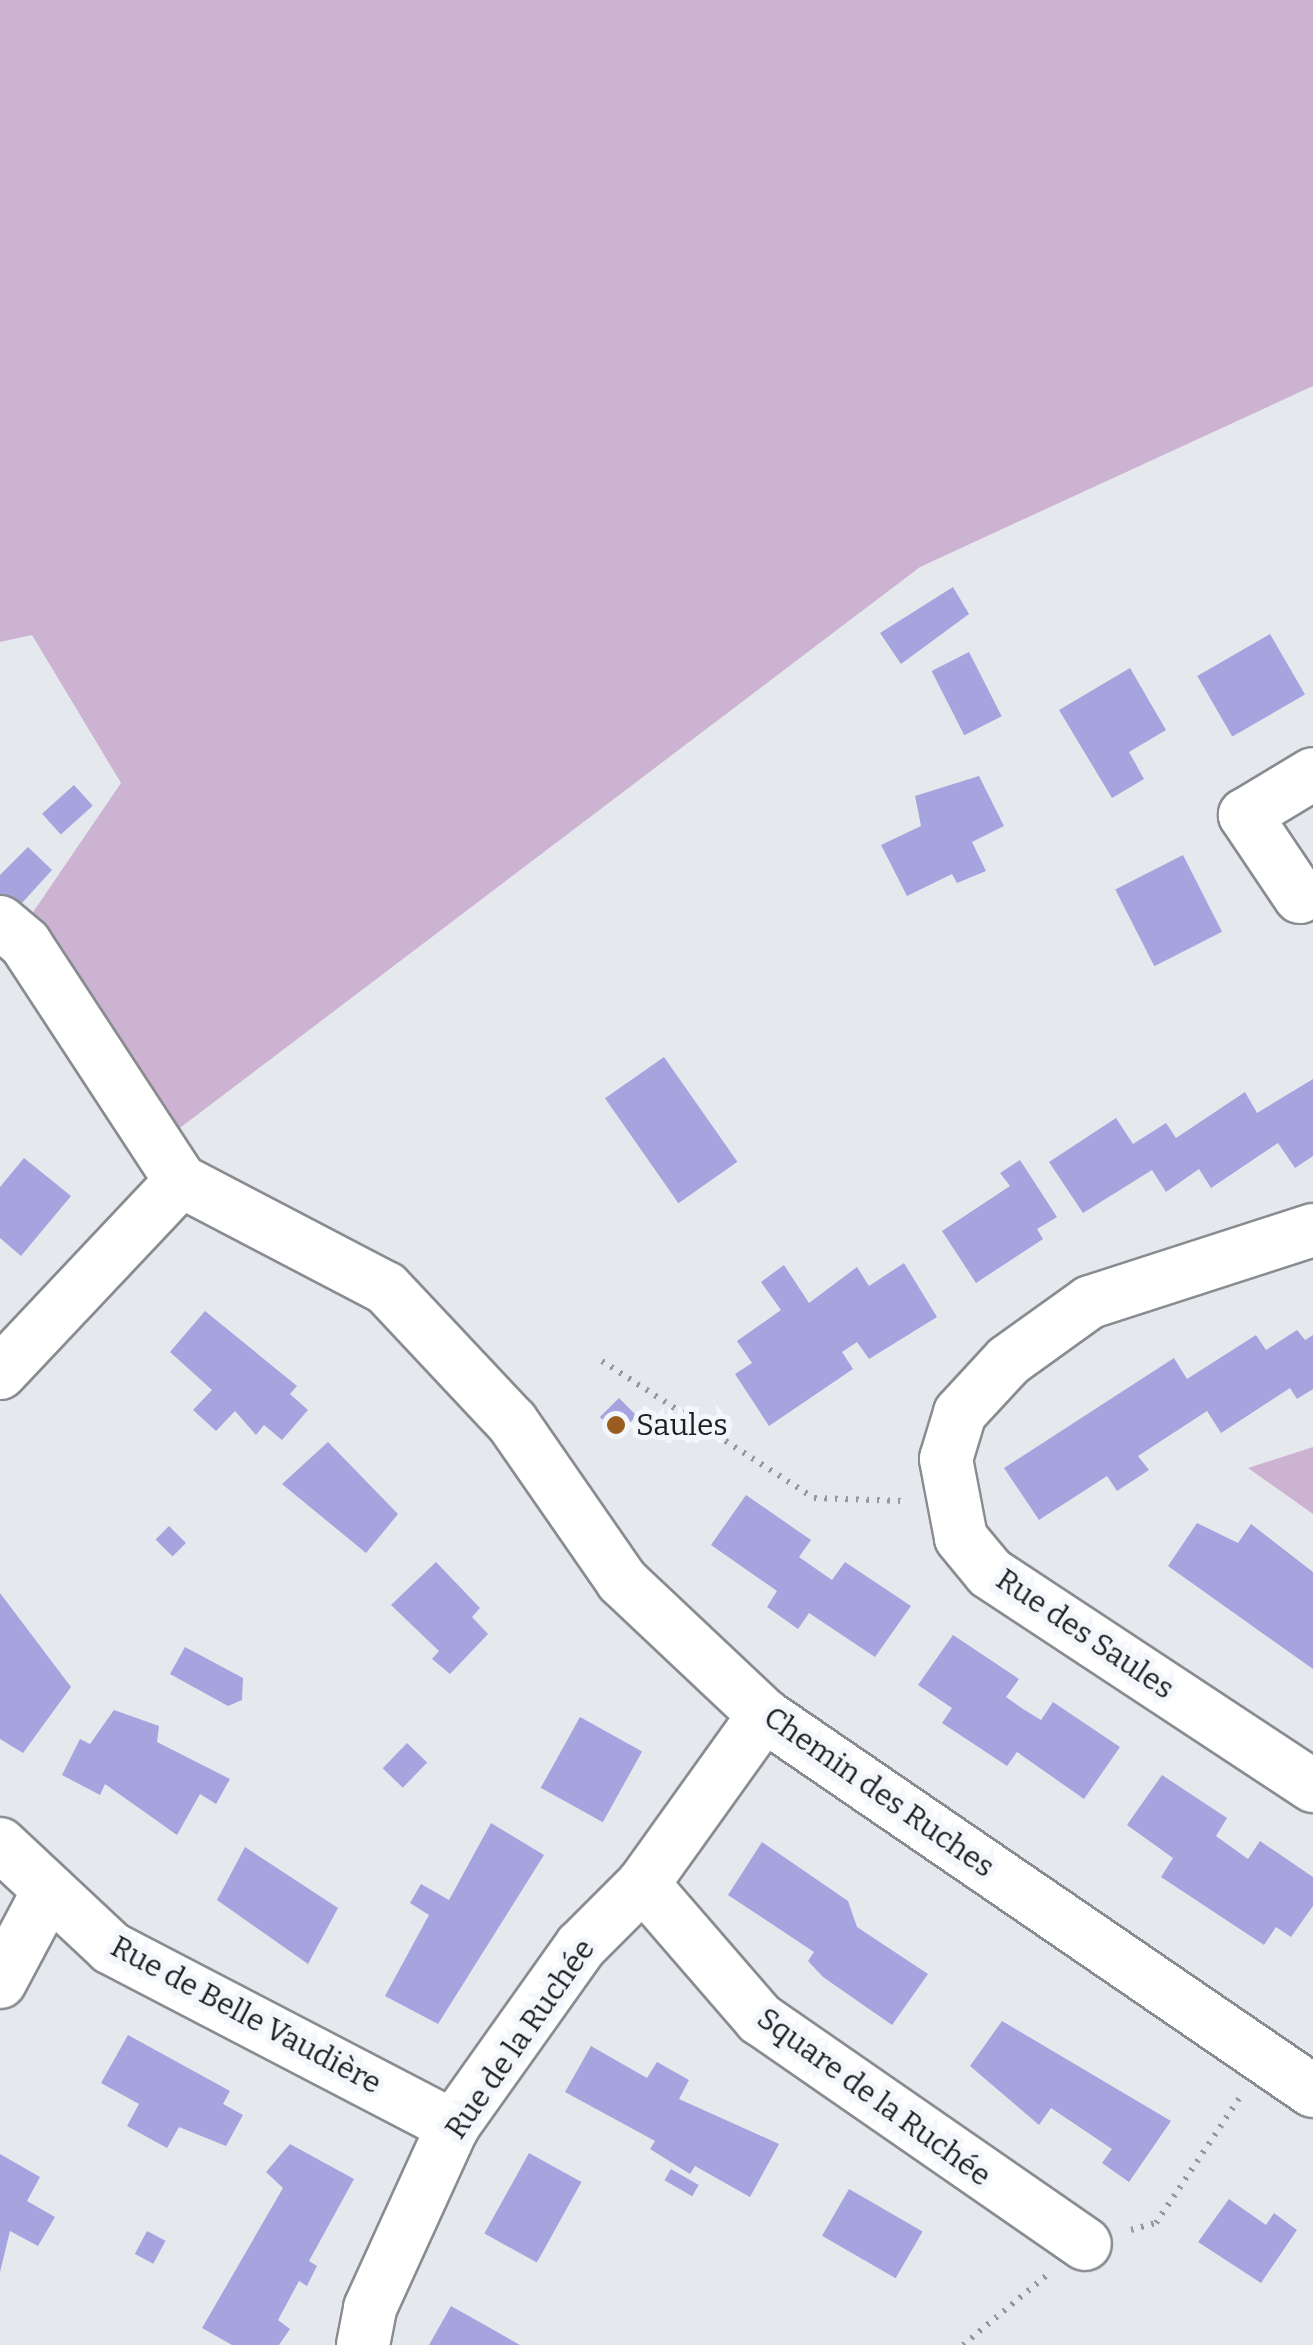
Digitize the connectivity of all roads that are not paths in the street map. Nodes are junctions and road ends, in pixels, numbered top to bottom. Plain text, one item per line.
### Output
1 (1313, 774) edge
2 (1300, 897) dead end
3 (0, 922) edge
4 (181, 1181) junction
5 (1313, 1230) edge
6 (0, 1373) edge
7 (764, 1715) junction
8 (1313, 1786) edge
9 (0, 1844) edge
10 (643, 1884) junction
11 (50, 1890) junction
12 (0, 1982) edge
13 (1313, 2091) edge
14 (453, 2126) junction
15 (1085, 2244) road end
16 (364, 2345) edge

1 - 2 street
3 - 4 street
4 - 6 street
4 - 7 street, Chemin des Ruches
5 - 8 street, Rue des Saules
7 - 10 street, Rue de la Ruchée
7 - 13 street, Chemin des Ruches
9 - 11 street, Rue de Belle Vaudière
10 - 14 street, Rue de la Ruchée
10 - 15 street, Square de la Ruchée
11 - 12 street
11 - 14 street, Rue de Belle Vaudière
14 - 16 street, Rue de la Ruchée

